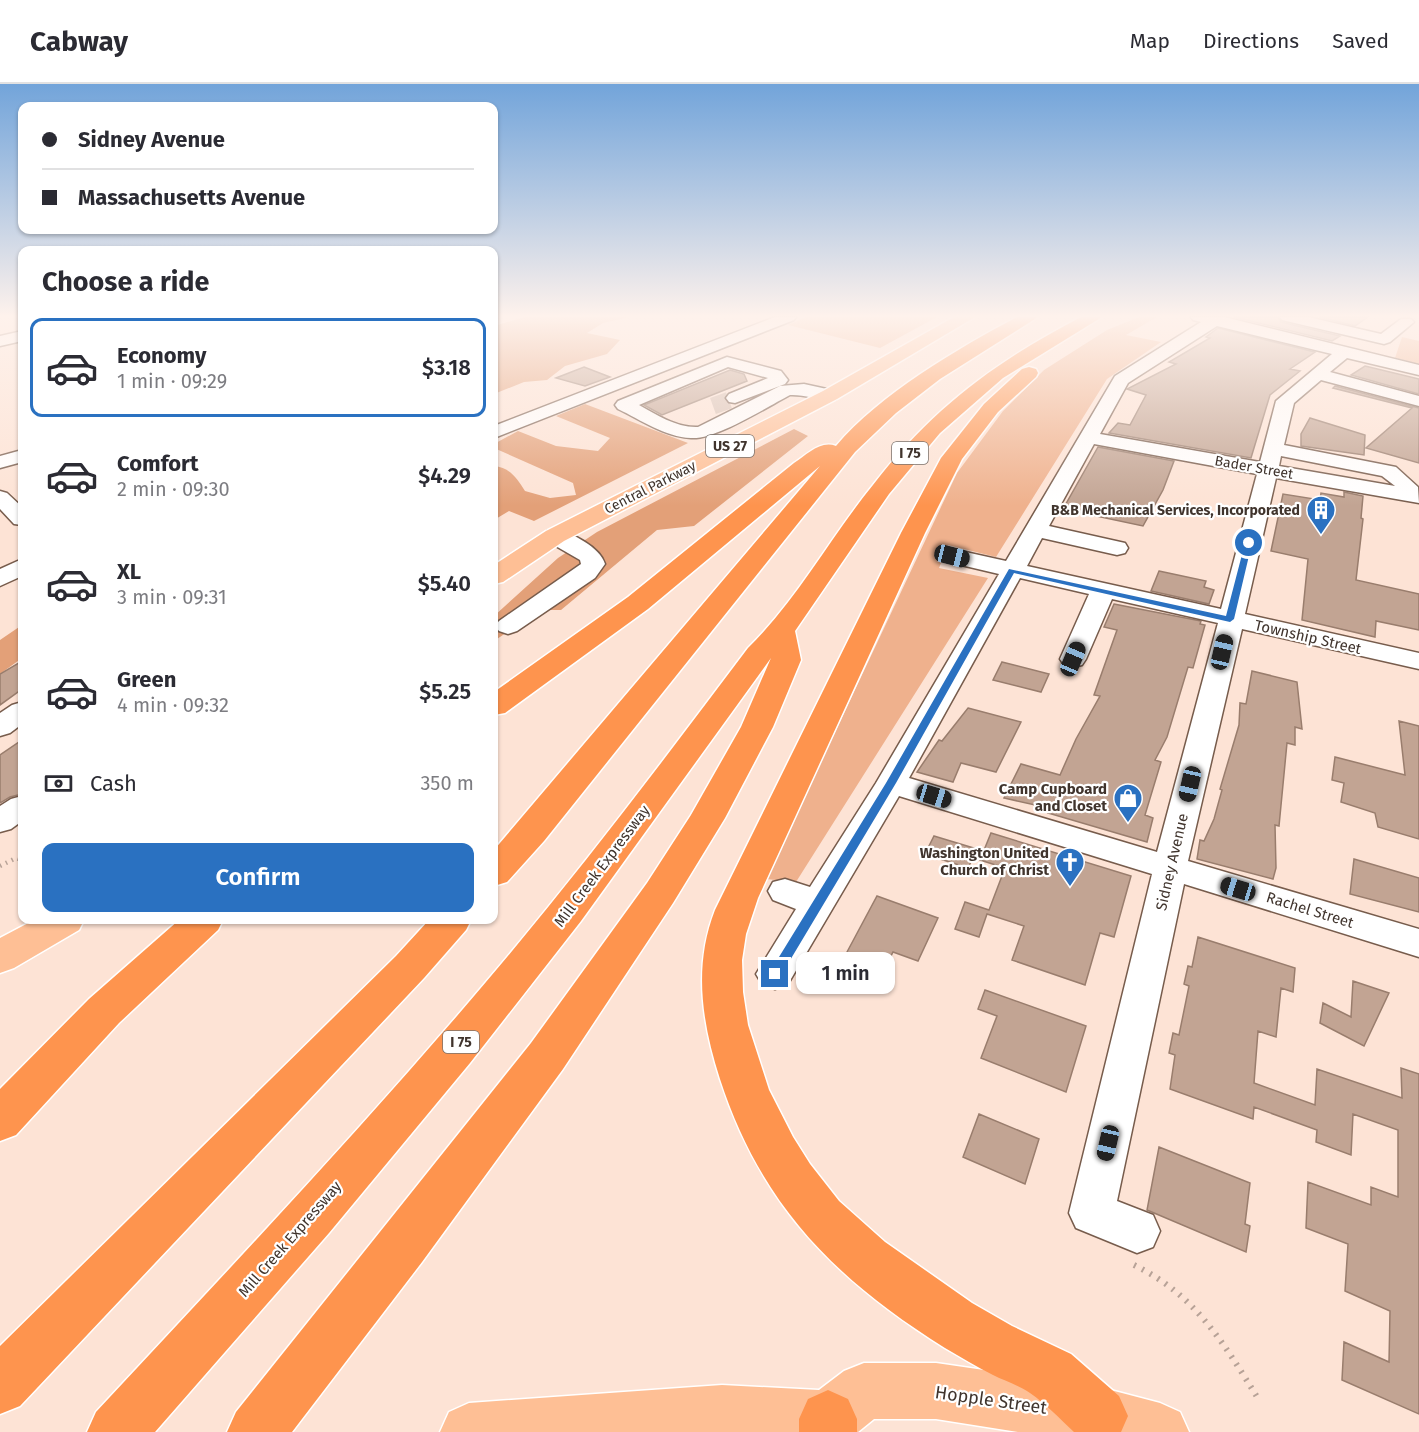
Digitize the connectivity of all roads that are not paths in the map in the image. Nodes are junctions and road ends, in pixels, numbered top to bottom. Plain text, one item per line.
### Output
1 (628, 380) edge
2 (684, 380) edge
3 (779, 380) edge
4 (857, 380) edge
5 (924, 380) edge
6 (989, 380) edge
7 (1022, 380) edge
8 (1121, 380) edge
9 (1311, 380) edge
10 (1340, 380) edge
11 (830, 395) junction
12 (735, 398) tunnel mouth
13 (1419, 401) edge
14 (879, 415) junction
15 (498, 430) edge
16 (1090, 438) junction
17 (1272, 451) junction
18 (1356, 453) dead end
19 (1416, 496) edge
20 (0, 497) edge
21 (18, 515) edge
22 (18, 520) edge
23 (0, 525) edge
24 (18, 526) edge
25 (1035, 530) junction
26 (0, 532) edge
27 (555, 536) junction
28 (1117, 548) dead end
29 (952, 556) dead end
30 (18, 568) edge
31 (1012, 570) junction
32 (498, 573) edge
33 (0, 579) edge
34 (1103, 591) junction
35 (1230, 619) junction
36 (508, 626) dead end
37 (781, 631) junction
38 (1073, 659) dead end
39 (1419, 661) edge
40 (498, 703) edge
41 (18, 714) edge
42 (0, 727) edge
43 (891, 783) junction
44 (18, 809) edge
45 (0, 821) edge
46 (498, 868) edge
47 (1170, 868) junction
48 (785, 891) dead end
49 (818, 904) junction
50 (58, 924) edge
51 (448, 924) edge
52 (188, 933) edge
53 (1419, 943) edge
54 (0, 957) edge
55 (775, 974) dead end
56 (0, 1120) edge
57 (1137, 1231) road end
58 (0, 1386) edge
59 (1099, 1416) junction
60 (832, 1428) edge
61 (116, 1432) edge
62 (256, 1432) edge
63 (469, 1432) edge
64 (1160, 1432) edge

1 - 15 street
2 - 11 street
3 - 12 street
4 - 11 main road, Central Parkway / US 27
5 - 14 highway
6 - 37 highway, Mill Creek Expressway / I 75
7 - 59 highway
8 - 16 street
9 - 17 street, Sidney Avenue
10 - 13 street
11 - 27 main road, Central Parkway / US 27
14 - 40 highway
14 - 46 highway
16 - 17 street, Bader Street
16 - 25 street
17 - 18 street
17 - 19 street, Bader Street
17 - 35 street, Sidney Avenue
20 - 21 street
22 - 23 street
24 - 26 street
25 - 28 street
25 - 31 street
27 - 32 main road, Central Parkway / US 27
27 - 36 street
29 - 31 street, Township Street
30 - 33 street
31 - 34 street, Township Street
31 - 43 street
34 - 35 street, Township Street
34 - 38 street
35 - 39 street, Township Street
35 - 47 street, Sidney Avenue
37 - 61 highway, Mill Creek Expressway / I 75
37 - 62 highway
41 - 42 street
43 - 47 street, Rachel Street
43 - 49 street
44 - 45 street
47 - 53 street, Rachel Street
47 - 57 street, Sidney Avenue
48 - 49 street
49 - 55 street
50 - 54 main road
51 - 58 highway
52 - 56 highway
59 - 60 main road, Hopple Street
59 - 64 main road, Hopple Street
60 - 63 main road, Hopple Street

